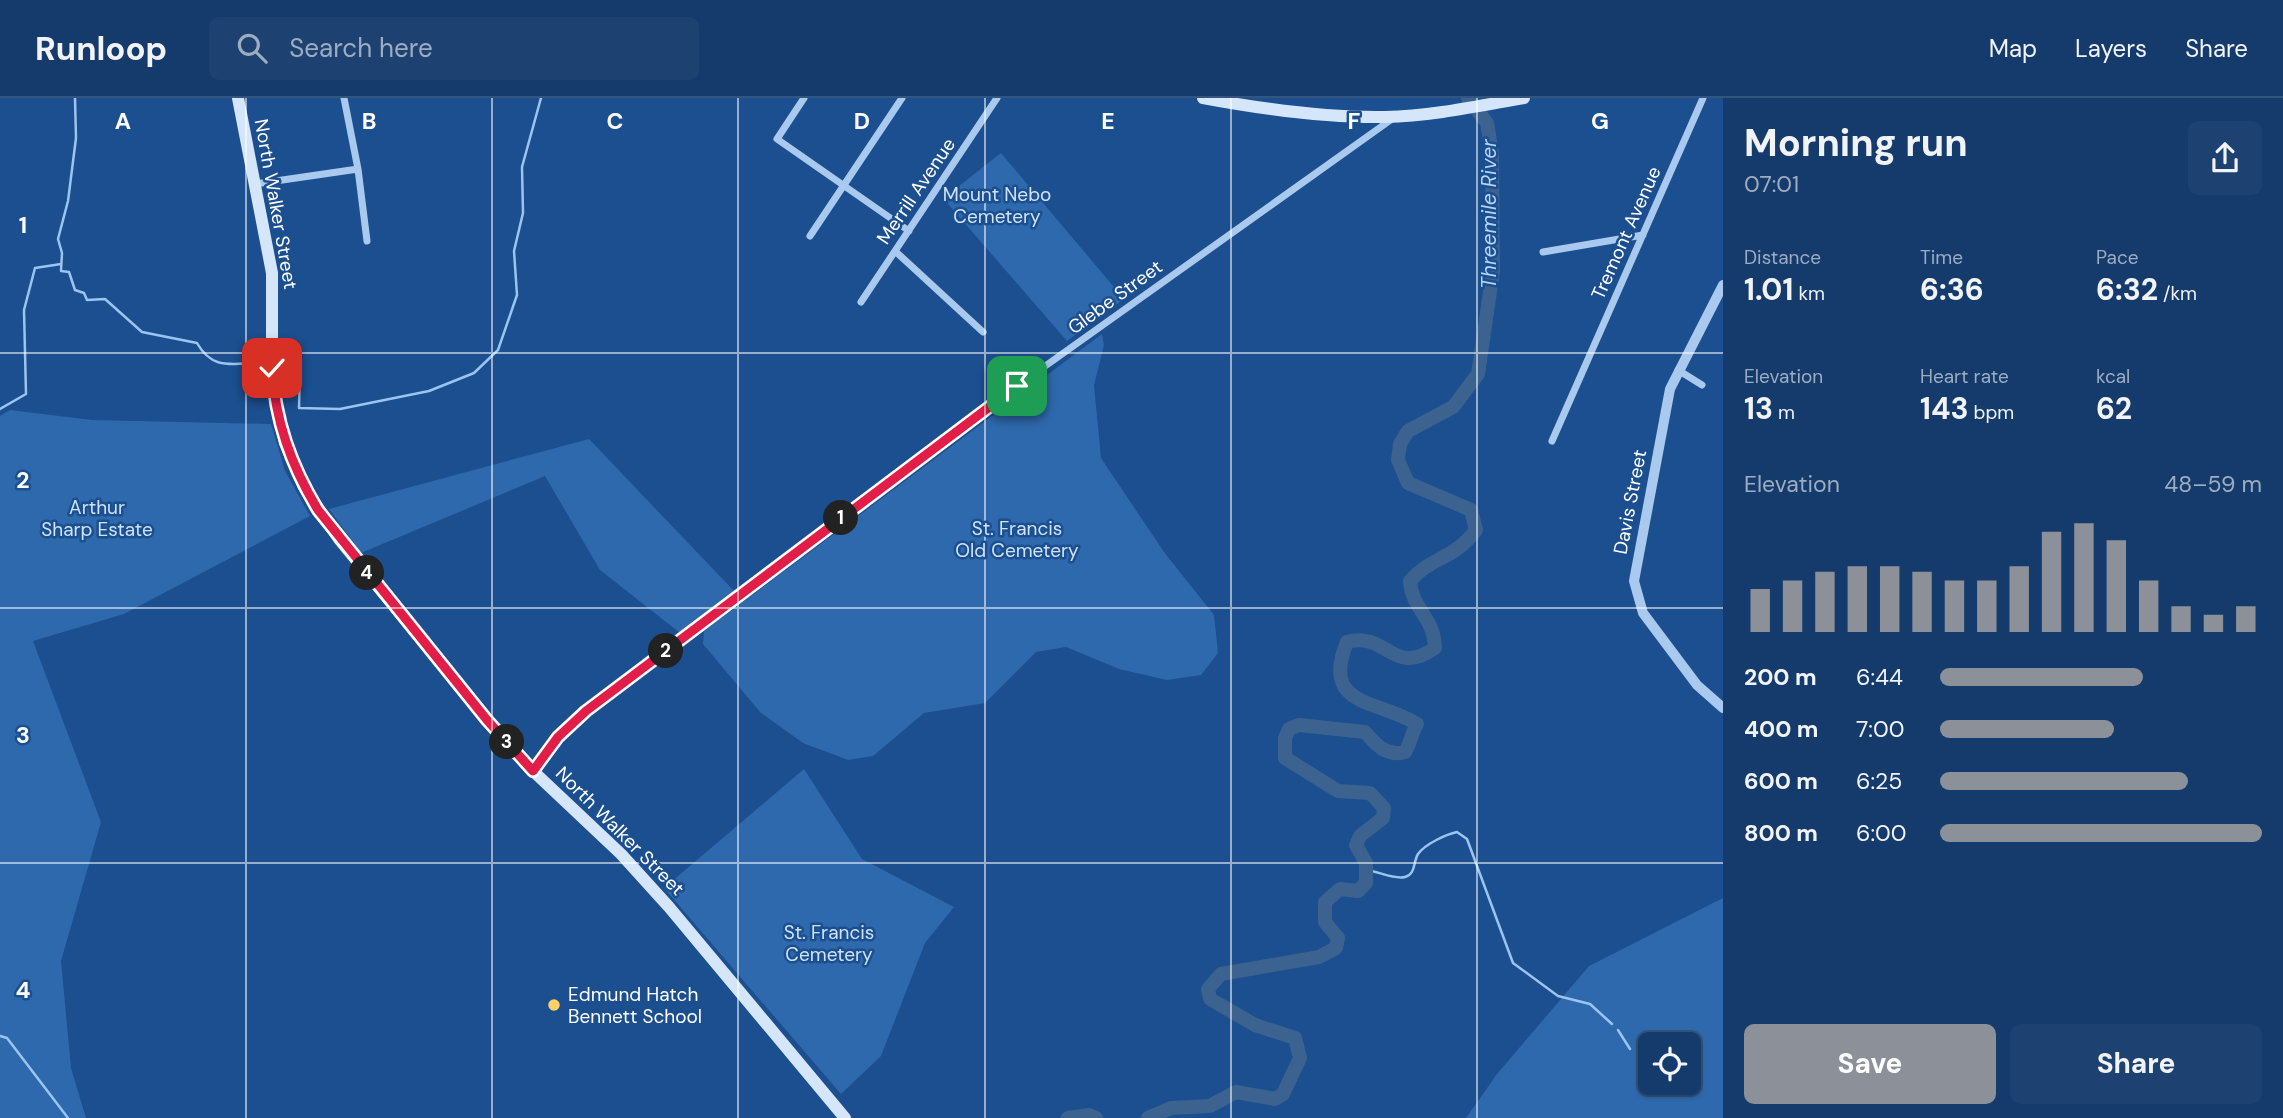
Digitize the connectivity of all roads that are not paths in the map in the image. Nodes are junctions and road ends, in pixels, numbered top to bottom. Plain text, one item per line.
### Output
1 (238, 98) edge
2 (344, 98) edge
3 (804, 98) edge
4 (902, 98) edge
5 (997, 98) edge
6 (1203, 98) edge
7 (1524, 98) edge
8 (1703, 98) edge
9 (1395, 116) junction
10 (358, 169) junction
11 (255, 184) junction
12 (844, 185) junction
13 (909, 230) junction
14 (1643, 235) junction
15 (810, 236) dead end
16 (368, 241) dead end
17 (895, 251) junction
18 (1543, 252) dead end
19 (1723, 285) edge
20 (861, 302) dead end
21 (983, 332) dead end
22 (1678, 370) junction
23 (1702, 385) dead end
24 (1552, 441) dead end
25 (1723, 708) edge
26 (533, 771) junction
27 (845, 1118) edge

1 - 11 main road, North Walker Street
2 - 10 street
3 - 12 street
4 - 12 street
5 - 13 street, Merrill Avenue
6 - 9 main road
7 - 9 main road
8 - 14 street, Tremont Avenue
9 - 26 street, Glebe Street
10 - 11 street
10 - 16 street
11 - 26 main road, North Walker Street
12 - 13 street
12 - 15 street
13 - 17 street, Merrill Avenue
14 - 18 street
14 - 24 street, Tremont Avenue
17 - 20 street, Merrill Avenue
17 - 21 street
19 - 22 street, Davis Street
22 - 23 street
22 - 25 street, Davis Street
26 - 27 main road, North Walker Street

